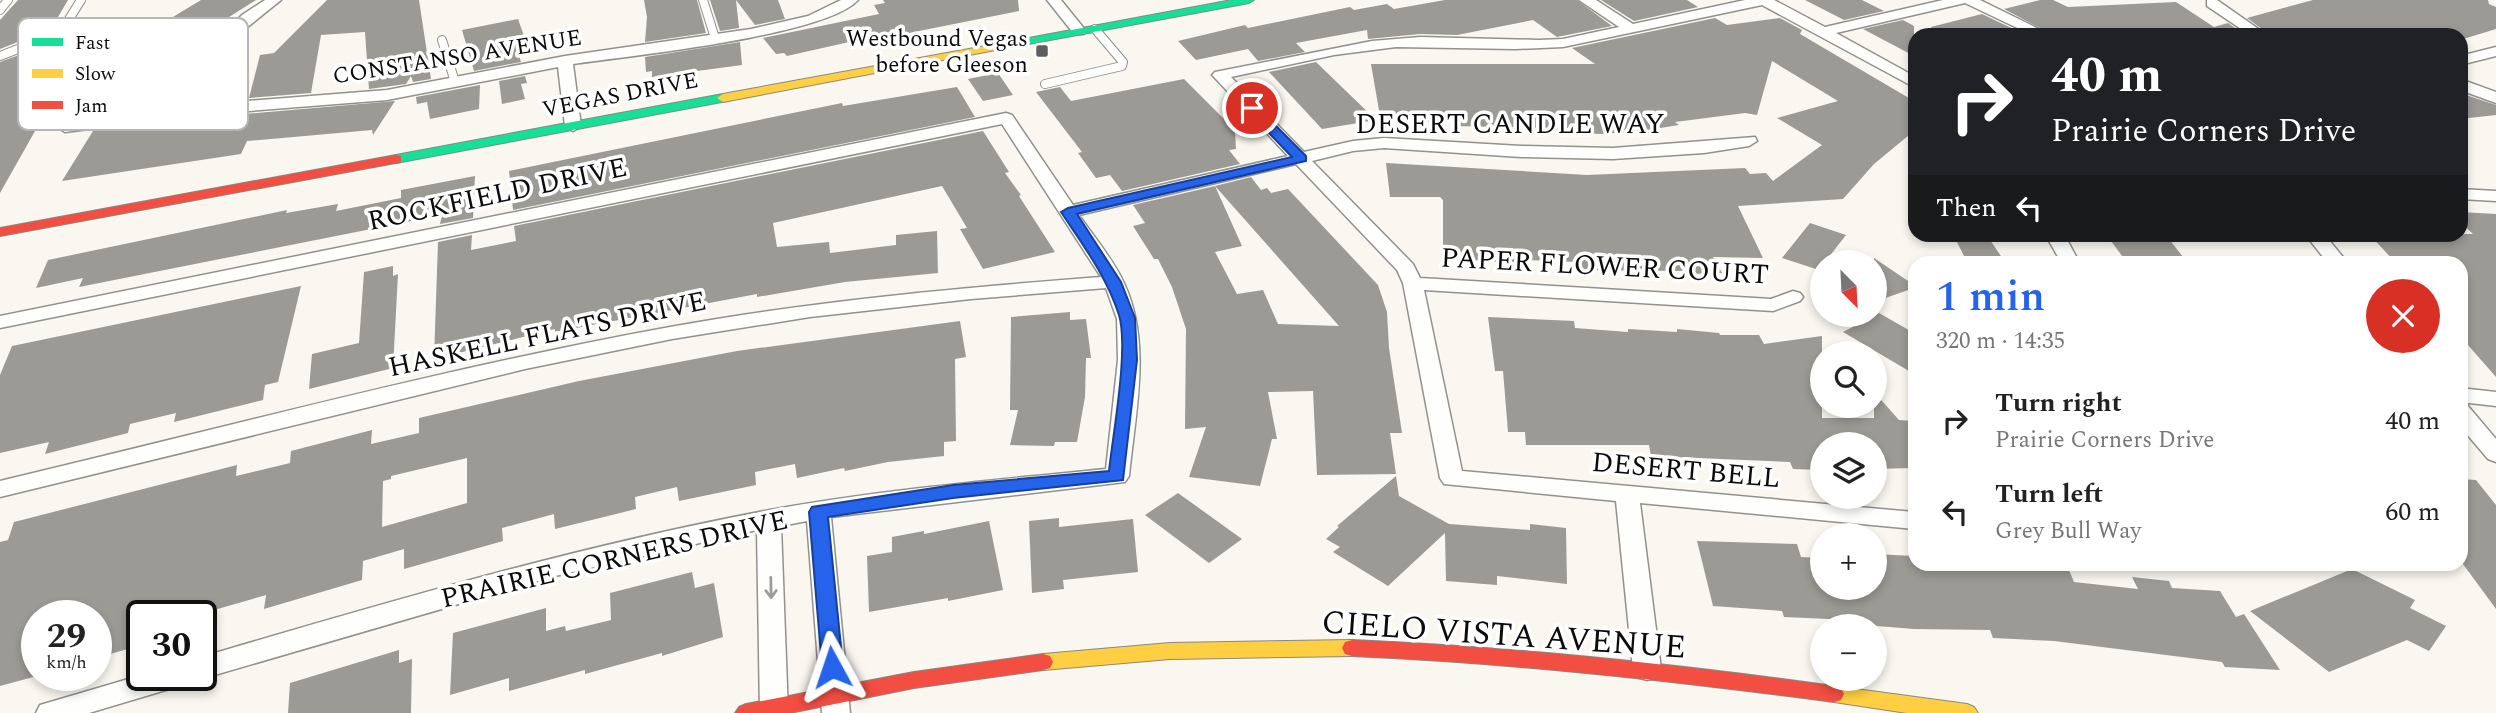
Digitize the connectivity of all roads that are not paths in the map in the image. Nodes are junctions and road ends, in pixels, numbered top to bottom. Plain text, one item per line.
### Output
1 (8, 0) edge
2 (81, 0) edge
3 (274, 0) edge
4 (703, 0) edge
5 (851, 0) edge
6 (1054, 0) edge
7 (1249, 0) edge
8 (1586, 0) edge
9 (1765, 0) edge
10 (1961, 0) edge
11 (1969, 0) edge
12 (2218, 2) edge
13 (0, 10) edge
14 (70, 18) edge
15 (247, 18) edge
16 (2030, 28) edge
17 (2251, 28) edge
18 (1632, 29) junction
19 (1087, 30) junction
20 (1823, 32) junction
21 (715, 38) junction
22 (442, 40) dead end
23 (18, 49) edge
24 (2496, 51) edge
25 (0, 56) edge
26 (2468, 59) edge
27 (565, 61) junction
28 (1908, 79) edge
29 (455, 82) junction
30 (1045, 84) dead end
31 (2468, 87) edge
32 (2496, 98) edge
33 (248, 107) edge
34 (573, 126) junction
35 (1749, 141) dead end
36 (1301, 159) junction
37 (2468, 194) edge
38 (2496, 196) edge
39 (1068, 212) junction
40 (0, 232) edge
41 (2321, 242) edge
42 (2332, 256) edge
43 (1114, 282) junction
44 (1413, 283) junction
45 (1793, 297) dead end
46 (0, 323) edge
47 (2468, 396) edge
48 (2496, 399) edge
49 (2468, 421) edge
50 (2496, 454) edge
51 (0, 489) edge
52 (1627, 494) junction
53 (818, 512) junction
54 (1908, 519) edge
55 (769, 520) junction
56 (217, 663) edge
57 (1647, 669) junction
58 (126, 691) edge
59 (835, 703) edge
60 (774, 710) edge
61 (50, 713) edge
62 (746, 713) edge
63 (1967, 713) edge

1 - 13 lane
2 - 14 lane
3 - 15 street
4 - 21 lane
5 - 21 street, CONSTANSO AVENUE
6 - 19 street
7 - 19 main road, VEGAS DRIVE
8 - 18 street
9 - 18 street
9 - 20 street
10 - 20 street
11 - 16 street
12 - 17 street
18 - 36 street
19 - 30 lane
19 - 34 main road, VEGAS DRIVE
20 - 28 street
21 - 27 street, CONSTANSO AVENUE
22 - 29 lane
23 - 25 lane
24 - 26 street
27 - 29 street, CONSTANSO AVENUE
27 - 34 street
29 - 33 street, CONSTANSO AVENUE
31 - 32 street
34 - 40 main road, VEGAS DRIVE
35 - 36 street, DESERT CANDLE WAY
36 - 39 street, DESERT CANDLE WAY
36 - 44 street
37 - 38 street
39 - 43 street
39 - 46 street, ROCKFIELD DRIVE
41 - 42 street
43 - 51 street, HASKELL FLATS DRIVE
43 - 53 street, PRAIRIE CORNERS DRIVE
44 - 45 street, PAPER FLOWER COURT
44 - 52 street, DESERT BELL
47 - 48 street
49 - 50 street
52 - 54 street, DESERT BELL
52 - 57 street
53 - 55 street, PRAIRIE CORNERS DRIVE
53 - 59 street
55 - 56 street, PRAIRIE CORNERS DRIVE
55 -> 60 street
57 - 59 main road, CIELO VISTA AVENUE
57 - 63 main road, CIELO VISTA AVENUE
58 - 61 street
59 - 60 main road, CIELO VISTA AVENUE
60 - 62 main road, CIELO VISTA AVENUE

